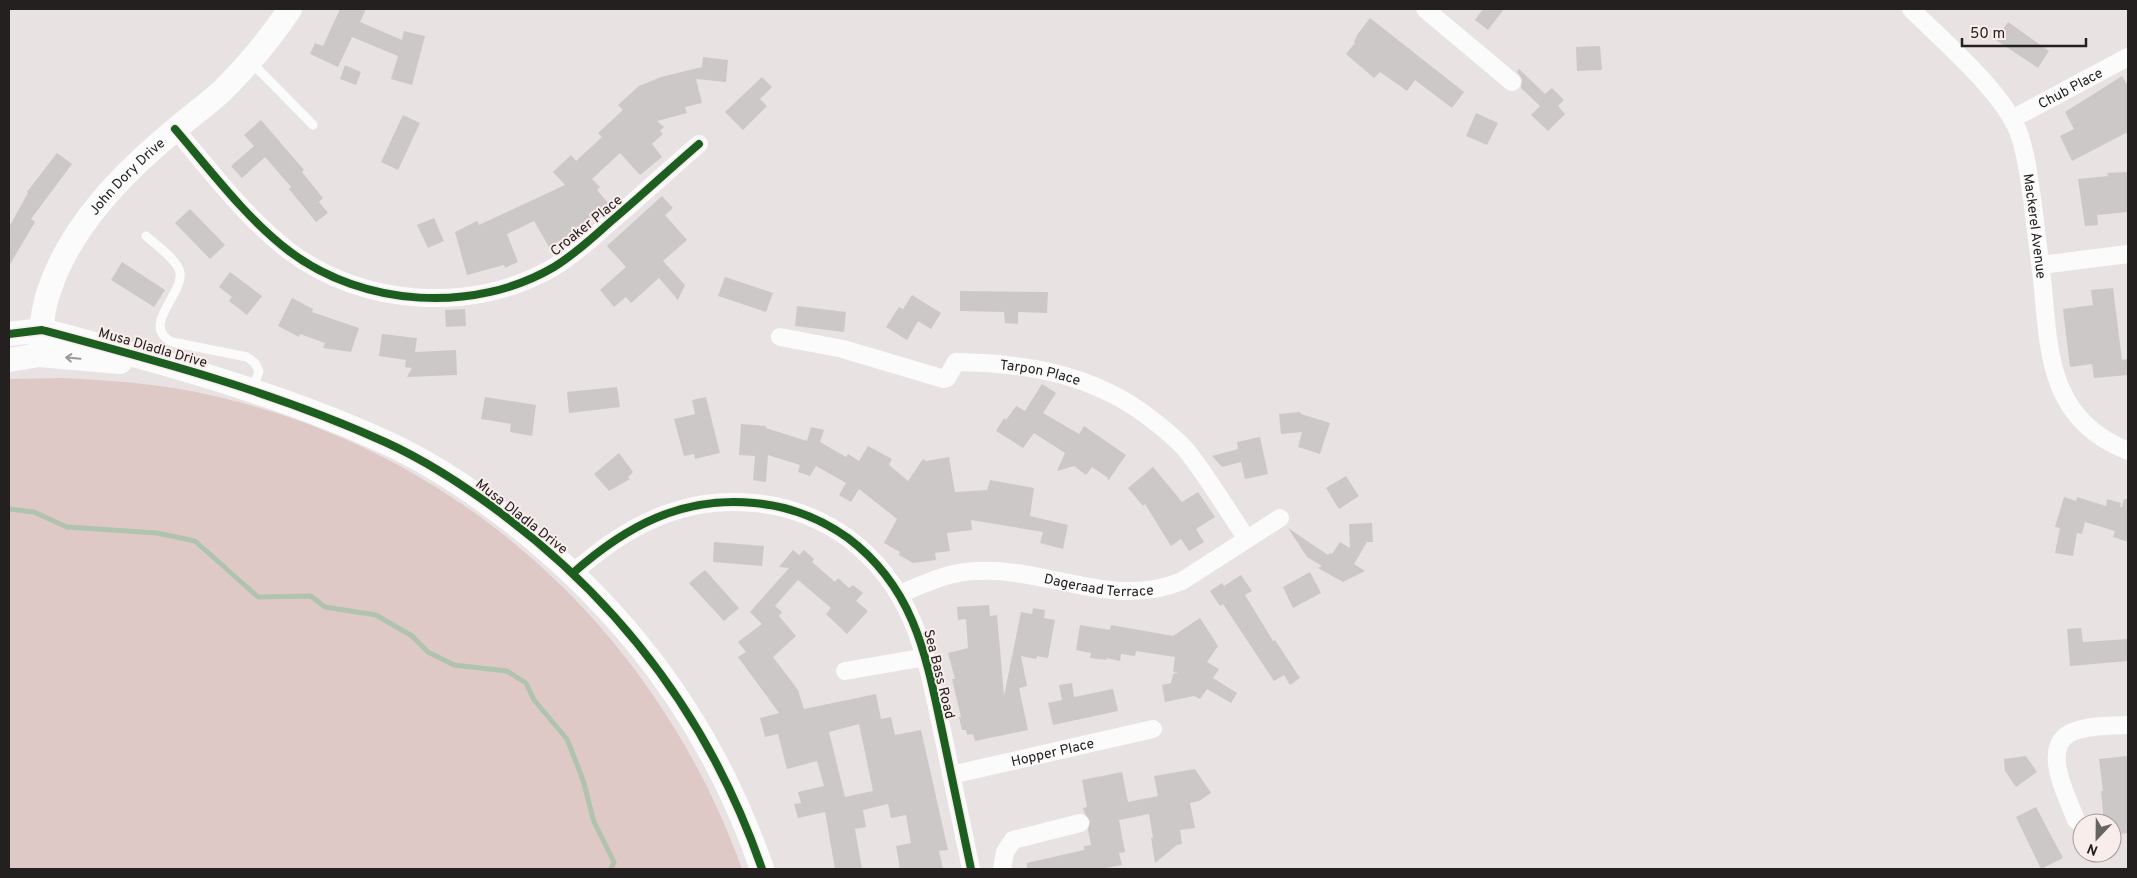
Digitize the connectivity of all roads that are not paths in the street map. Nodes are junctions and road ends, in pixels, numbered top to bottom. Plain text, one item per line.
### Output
1 (290, 9) edge
2 (1425, 9) edge
3 (1911, 9) edge
4 (2128, 57) edge
5 (251, 61) junction
6 (1512, 82) dead end
7 (2012, 119) junction
8 (313, 125) dead end
9 (175, 129) junction
10 (699, 144) dead end
11 (146, 236) dead end
12 (2128, 254) edge
13 (2041, 266) junction
14 (42, 330) junction
15 (9, 334) edge
16 (780, 337) dead end
17 (39, 355) junction
18 (9, 360) edge
19 (174, 366) junction
20 (253, 390) junction
21 (2128, 451) edge
22 (1280, 518) dead end
23 (1247, 539) junction
24 (573, 573) junction
25 (900, 594) junction
26 (926, 657) junction
27 (845, 671) dead end
28 (2128, 725) edge
29 (1153, 729) dead end
30 (951, 775) junction
31 (2073, 813) edge
32 (1080, 823) dead end
33 (762, 869) edge
34 (971, 869) edge
35 (1002, 869) edge

1 - 5 street, John Dory Drive
2 - 6 street
3 - 7 street, Mackerel Avenue
4 - 7 street, Chub Place
5 - 8 lane
5 - 9 street, John Dory Drive
7 - 13 street, Mackerel Avenue
9 - 10 street, Croaker Place
9 - 14 street, John Dory Drive
11 - 20 lane
12 - 13 street
13 - 21 street, Mackerel Avenue
14 - 15 street, Musa Dladla Drive
14 - 17 street, John Dory Drive
14 - 19 street, Musa Dladla Drive
16 - 23 street, Tarpon Place
17 - 18 street, Musa Dladla Drive
19 -> 17 street, Musa Dladla Drive
19 - 20 street, Musa Dladla Drive
20 - 24 street, Musa Dladla Drive
22 - 23 street, Dageraad Terrace
23 - 25 street, Dageraad Terrace
24 - 25 street, Sea Bass Road
24 - 33 street, Musa Dladla Drive
25 - 26 street, Sea Bass Road
26 - 27 street
26 - 30 street, Sea Bass Road
28 - 31 street
29 - 30 street, Hopper Place
30 - 34 street, Sea Bass Road
32 - 35 street

